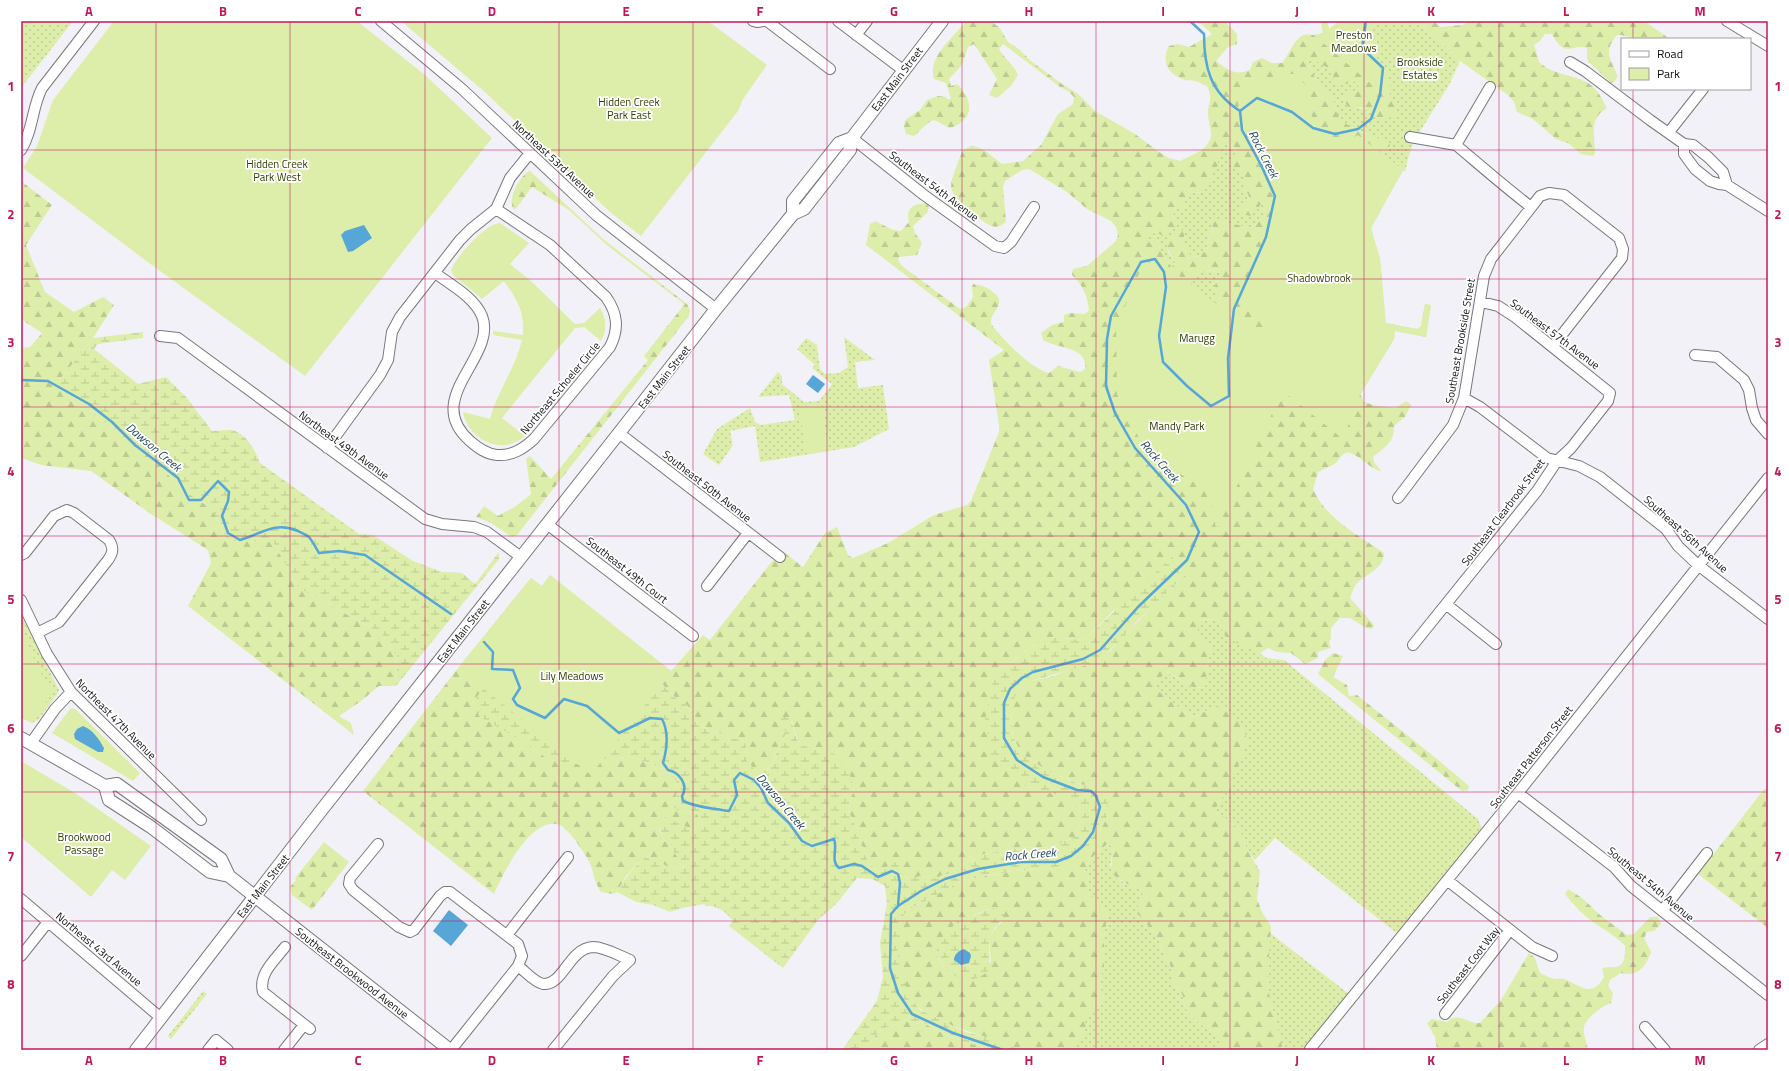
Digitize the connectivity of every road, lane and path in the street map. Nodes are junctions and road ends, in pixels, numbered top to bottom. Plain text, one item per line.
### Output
1 (94, 21) edge
2 (381, 21) edge
3 (753, 21) edge
4 (763, 21) edge
5 (767, 21) edge
6 (838, 21) edge
7 (867, 21) edge
8 (942, 21) edge
9 (1727, 21) edge
10 (856, 35) junction
11 (1740, 35) edge
12 (1751, 39) edge
13 (1768, 46) edge
14 (1570, 62) dead end
15 (830, 69) dead end
16 (902, 70) junction
17 (1490, 87) dead end
18 (1702, 90) edge
19 (1669, 132) junction
20 (1410, 136) dead end
21 (852, 138) junction
22 (1684, 144) junction
23 (1456, 145) junction
24 (21, 150) edge
25 (530, 153) junction
26 (1727, 185) junction
27 (1034, 207) dead end
28 (1531, 207) junction
29 (496, 209) junction
30 (1768, 211) edge
31 (435, 273) junction
32 (1481, 302) junction
33 (716, 309) junction
34 (160, 336) dead end
35 (1553, 346) junction
36 (1696, 355) dead end
37 (1610, 392) joint
38 (1464, 398) junction
39 (620, 433) junction
40 (1768, 434) edge
41 (327, 448) junction
42 (1557, 462) junction
43 (1768, 478) edge
44 (1398, 498) dead end
45 (547, 524) junction
46 (748, 533) junction
47 (21, 555) edge
48 (521, 557) junction
49 (780, 557) dead end
50 (1698, 564) junction
51 (708, 586) dead end
52 (21, 600) edge
53 (1447, 605) junction
54 (1768, 619) edge
55 (37, 633) junction
56 (693, 636) dead end
57 (1496, 644) dead end
58 (1413, 645) dead end
59 (70, 692) junction
60 (26, 740) edge
61 (105, 786) junction
62 (1518, 793) junction
63 (201, 820) dead end
64 (378, 844) dead end
65 (1707, 853) dead end
66 (568, 857) dead end
67 (229, 876) junction
68 (1447, 880) junction
69 (255, 897) junction
70 (21, 899) edge
71 (1662, 911) junction
72 (48, 922) junction
73 (1510, 930) junction
74 (507, 935) junction
75 (285, 947) dead end
76 (21, 956) edge
77 (1552, 956) dead end
78 (520, 961) junction
79 (1768, 995) edge
80 (1445, 1014) dead end
81 (161, 1018) junction
82 (1646, 1027) dead end
83 (1768, 1044) edge
84 (1310, 1049) edge
85 (136, 1050) edge
86 (208, 1050) edge
87 (228, 1050) edge
88 (284, 1050) edge
89 (450, 1050) edge
90 (553, 1050) edge
91 (1665, 1050) edge
92 (1759, 1050) edge

1 - 24 street
2 - 25 street, Northeast 53rd Avenue
3 - 4 street
5 - 15 street
6 - 10 street
7 - 10 street
8 - 16 main road, East Main Street
9 - 11 street
10 - 16 street
12 - 13 street
14 - 19 street
16 - 21 main road, East Main Street
17 - 23 street
18 - 19 street
19 - 22 street
20 - 23 street
21 - 27 street, Southeast 54th Avenue
21 - 33 main road, East Main Street
22 - 26 street
22 - 26 street
23 - 28 street
25 - 29 street
25 - 33 street, Northeast 53rd Avenue
26 - 30 street
28 - 32 street, Southeast Brookside Street
28 - 35 street, Southeast Brookside Street
29 - 31 street
29 - 31 street, Northeast Schoeler Circle
31 - 41 street
32 - 35 street, Southeast 57th Avenue
32 - 38 street, Southeast Brookside Street
33 - 39 main road, East Main Street
34 - 41 street, Northeast 49th Avenue
35 - 37 street, Southeast 57th Avenue
36 - 40 street
37 - 42 street, Southeast Clearbrook Street
38 - 42 street, Southeast 56th Avenue
38 - 44 street, Southeast Brookside Street
39 - 45 main road, East Main Street
39 - 46 street, Southeast 50th Avenue
41 - 48 street, Northeast 49th Avenue
42 - 50 street, Southeast 56th Avenue
42 - 53 street, Southeast Clearbrook Street
43 - 50 street, Southeast Patterson Street
45 - 48 main road, East Main Street
45 - 56 street, Southeast 49th Court
46 - 49 street, Southeast 50th Avenue
46 - 51 street
47 - 55 street
48 - 69 main road, East Main Street
50 - 54 street, Southeast 56th Avenue
50 - 62 street, Southeast Patterson Street
52 - 55 street, Northeast 47th Avenue
53 - 57 street
53 - 58 street, Southeast Clearbrook Street
55 - 59 street, Northeast 47th Avenue
59 - 60 street
59 - 63 street, Northeast 47th Avenue
60 - 61 main road
61 - 67 main road
61 - 67 main road
62 - 68 street, Southeast Patterson Street
62 - 71 street, Southeast 54th Avenue
64 - 74 street
65 - 71 street
66 - 74 street
67 - 69 main road, Southeast Brookwood Avenue
68 - 73 street
68 - 84 street, Southeast Patterson Street
69 - 81 main road, East Main Street
69 - 89 main road, Southeast Brookwood Avenue
70 - 72 street, Northeast 43rd Avenue
71 - 79 street, Southeast 54th Avenue
72 - 76 street
72 - 81 street, Northeast 43rd Avenue
73 - 77 street
73 - 80 street, Southeast Coot Way
74 - 78 street
75 - 88 street
78 - 89 street
78 - 90 street
81 - 85 main road, East Main Street
82 - 91 street
83 - 92 street
86 - 87 street

